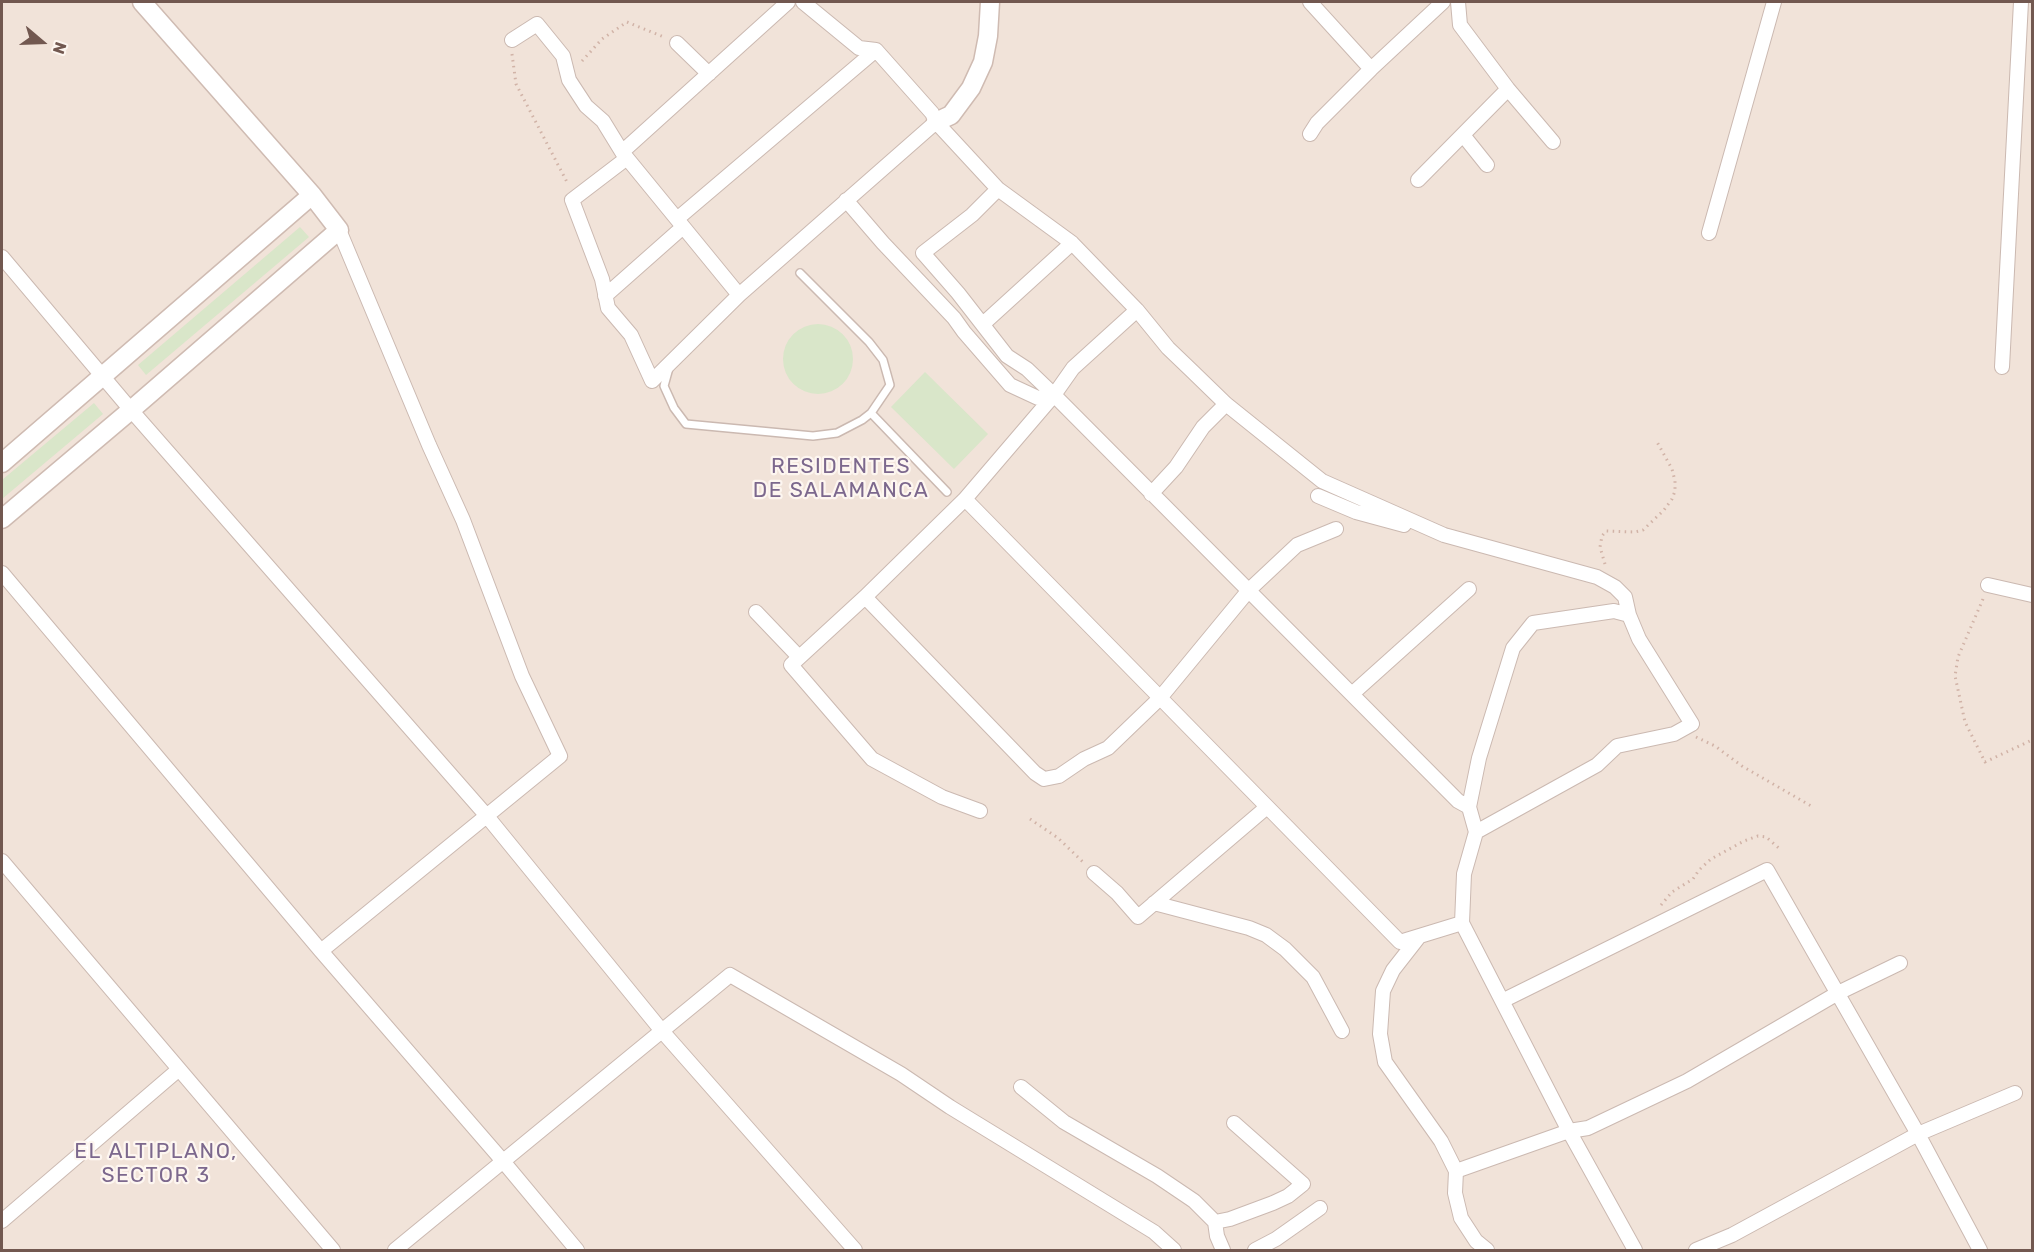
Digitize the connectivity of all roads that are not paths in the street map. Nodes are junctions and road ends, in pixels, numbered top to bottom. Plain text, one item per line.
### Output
1 (142, 2) edge
2 (788, 2) edge
3 (803, 2) edge
4 (990, 2) edge
5 (1310, 2) edge
6 (1443, 2) edge
7 (1458, 2) edge
8 (1774, 2) edge
9 (2021, 2) edge
10 (512, 40) road end
11 (677, 43) road end
12 (876, 50) junction
13 (1371, 69) junction
14 (709, 74) junction
15 (1508, 89) junction
16 (936, 122) junction
17 (1310, 134) dead end
18 (1463, 135) junction
19 (1553, 142) dead end
20 (625, 155) junction
21 (1486, 165) dead end
22 (1418, 180) dead end
23 (998, 189) junction
24 (312, 195) junction
25 (846, 200) junction
26 (680, 223) junction
27 (339, 230) junction
28 (1709, 233) dead end
29 (1072, 243) junction
30 (2, 257) edge
31 (800, 273) dead end
32 (739, 295) junction
33 (604, 296) junction
34 (1137, 310) junction
35 (983, 324) junction
36 (670, 363) junction
37 (2002, 367) dead end
38 (104, 376) junction
39 (1054, 395) junction
40 (1226, 404) junction
41 (131, 410) junction
42 (871, 413) junction
43 (2, 463) edge
44 (947, 492) dead end
45 (1151, 494) junction
46 (1318, 496) dead end
47 (965, 499) junction
48 (2, 519) edge
49 (1336, 529) dead end
50 (1444, 535) junction
51 (2, 573) edge
52 (1988, 585) road end
53 (1469, 589) dead end
54 (1249, 591) junction
55 (2032, 595) edge
56 (865, 597) junction
57 (756, 612) dead end
58 (1629, 615) junction
59 (799, 657) junction
60 (1352, 694) junction
61 (1160, 698) junction
62 (1267, 807) junction
63 (1470, 807) junction
64 (980, 811) dead end
65 (486, 815) junction
66 (1476, 832) junction
67 (2, 861) edge
68 (1094, 873) road end
69 (1154, 903) junction
70 (1462, 923) junction
71 (1418, 938) junction
72 (321, 951) junction
73 (1900, 963) dead end
74 (1838, 993) junction
75 (1502, 1001) junction
76 (662, 1031) junction
77 (1342, 1031) dead end
78 (178, 1070) junction
79 (1021, 1087) dead end
80 (2015, 1093) dead end
81 (1234, 1124) dead end
82 (1569, 1131) junction
83 (1918, 1134) junction
84 (502, 1160) junction
85 (1456, 1171) junction
86 (1320, 1208) dead end
87 (2, 1221) edge
88 (1215, 1222) junction
89 (333, 1251) edge
90 (395, 1251) edge
91 (577, 1251) edge
92 (855, 1251) edge
93 (1174, 1251) edge
94 (1223, 1251) edge
95 (1255, 1251) edge
96 (1487, 1251) edge
97 (1635, 1251) edge
98 (1696, 1251) edge
99 (1980, 1251) edge

1 - 24 street
2 - 14 street
3 - 12 street
4 - 16 street
5 - 13 street
6 - 13 street
7 - 15 street
8 - 28 street
9 - 37 street
10 - 20 street
11 - 14 street
12 - 16 street
12 - 26 street
13 - 17 street
14 - 20 street
15 - 18 street
15 - 19 street
16 - 23 street
16 - 25 street
18 - 21 street
18 - 22 street
20 - 26 street
20 - 33 street
23 - 29 street
23 - 35 street
24 - 27 street
24 - 38 street
25 - 32 street
25 - 39 street
26 - 32 street
26 - 33 street
27 - 41 street
27 - 65 street
29 - 34 street
29 - 35 street
30 - 38 street
31 - 42 lane
32 - 36 street
33 - 36 street
34 - 39 street
34 - 40 street
35 - 39 street
36 - 42 lane
38 - 41 street
38 - 43 street
39 - 45 street
39 - 47 street
40 - 45 street
40 - 50 street
41 - 48 street
41 - 65 street
42 - 44 lane
45 - 54 street
46 - 50 street
47 - 56 street
47 - 61 street
49 - 54 street
50 - 58 street
51 - 72 street
52 - 55 street
53 - 60 street
54 - 60 street
54 - 61 street
56 - 59 street
56 - 61 street
57 - 59 street
58 - 63 street
58 - 66 street
59 - 64 street
60 - 63 street
61 - 62 street
62 - 69 street
62 - 71 street
63 - 66 street
65 - 72 street
65 - 76 street
66 - 70 street
67 - 78 street
68 - 69 street
69 - 77 street
70 - 71 street
70 - 75 street
71 - 85 street
72 - 84 street
73 - 74 street
74 - 75 street
74 - 82 street
74 - 83 street
75 - 82 street
76 - 84 street
76 - 92 street
76 - 93 street
78 - 87 street
78 - 89 street
79 - 88 street
80 - 83 street
81 - 88 street
82 - 85 street
82 - 97 street
83 - 98 street
83 - 99 street
84 - 90 street
84 - 91 street
85 - 96 street
86 - 95 street
88 - 94 street

